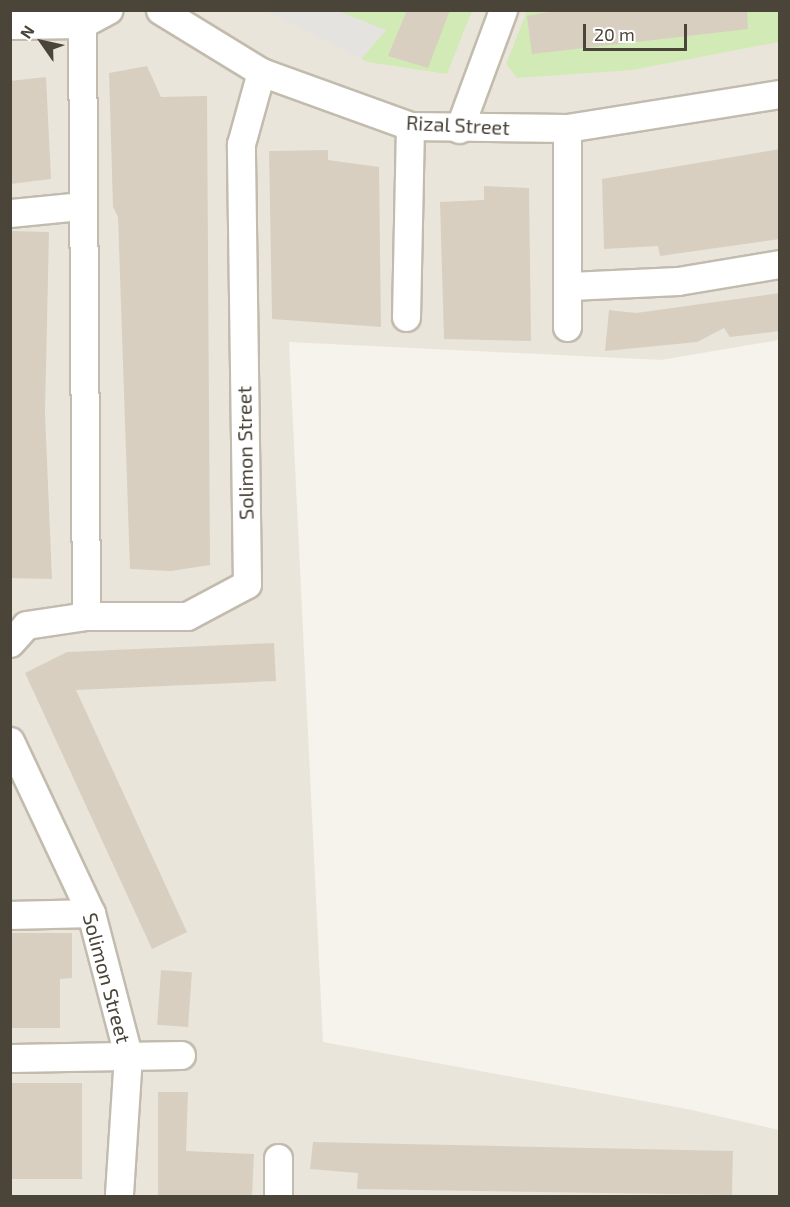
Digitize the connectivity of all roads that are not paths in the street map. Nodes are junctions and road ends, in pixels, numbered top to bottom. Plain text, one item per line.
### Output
1 (108, 10) edge
2 (160, 10) edge
3 (503, 10) edge
4 (82, 24) junction
5 (10, 25) edge
6 (261, 72) junction
7 (780, 94) edge
8 (410, 126) junction
9 (567, 128) junction
10 (459, 129) junction
11 (82, 206) junction
12 (10, 213) edge
13 (780, 264) edge
14 (570, 286) junction
15 (406, 317) dead end
16 (567, 327) dead end
17 (86, 616) junction
18 (10, 643) edge
19 (13, 753) edge
20 (92, 914) junction
21 (10, 915) edge
22 (128, 1055) junction
23 (181, 1055) dead end
24 (10, 1058) edge
25 (278, 1158) dead end
26 (119, 1197) edge
27 (278, 1197) edge

1 - 4 street
2 - 6 street, Rizal Street
3 - 10 street
4 - 5 street
4 - 11 street
6 - 8 street, Rizal Street
6 - 17 street, Solimon Street
7 - 9 street, Rizal Street
8 - 10 street, Rizal Street
8 - 15 street
9 - 10 street, Rizal Street
9 - 14 street
11 - 12 street
11 - 17 street
13 - 14 street
14 - 16 street
17 - 18 street, Solimon Street
19 - 20 street, Solimon Street
20 - 21 street
20 - 22 street, Solimon Street
22 - 23 street
22 - 24 street
22 - 26 street, Solimon Street
25 - 27 street

